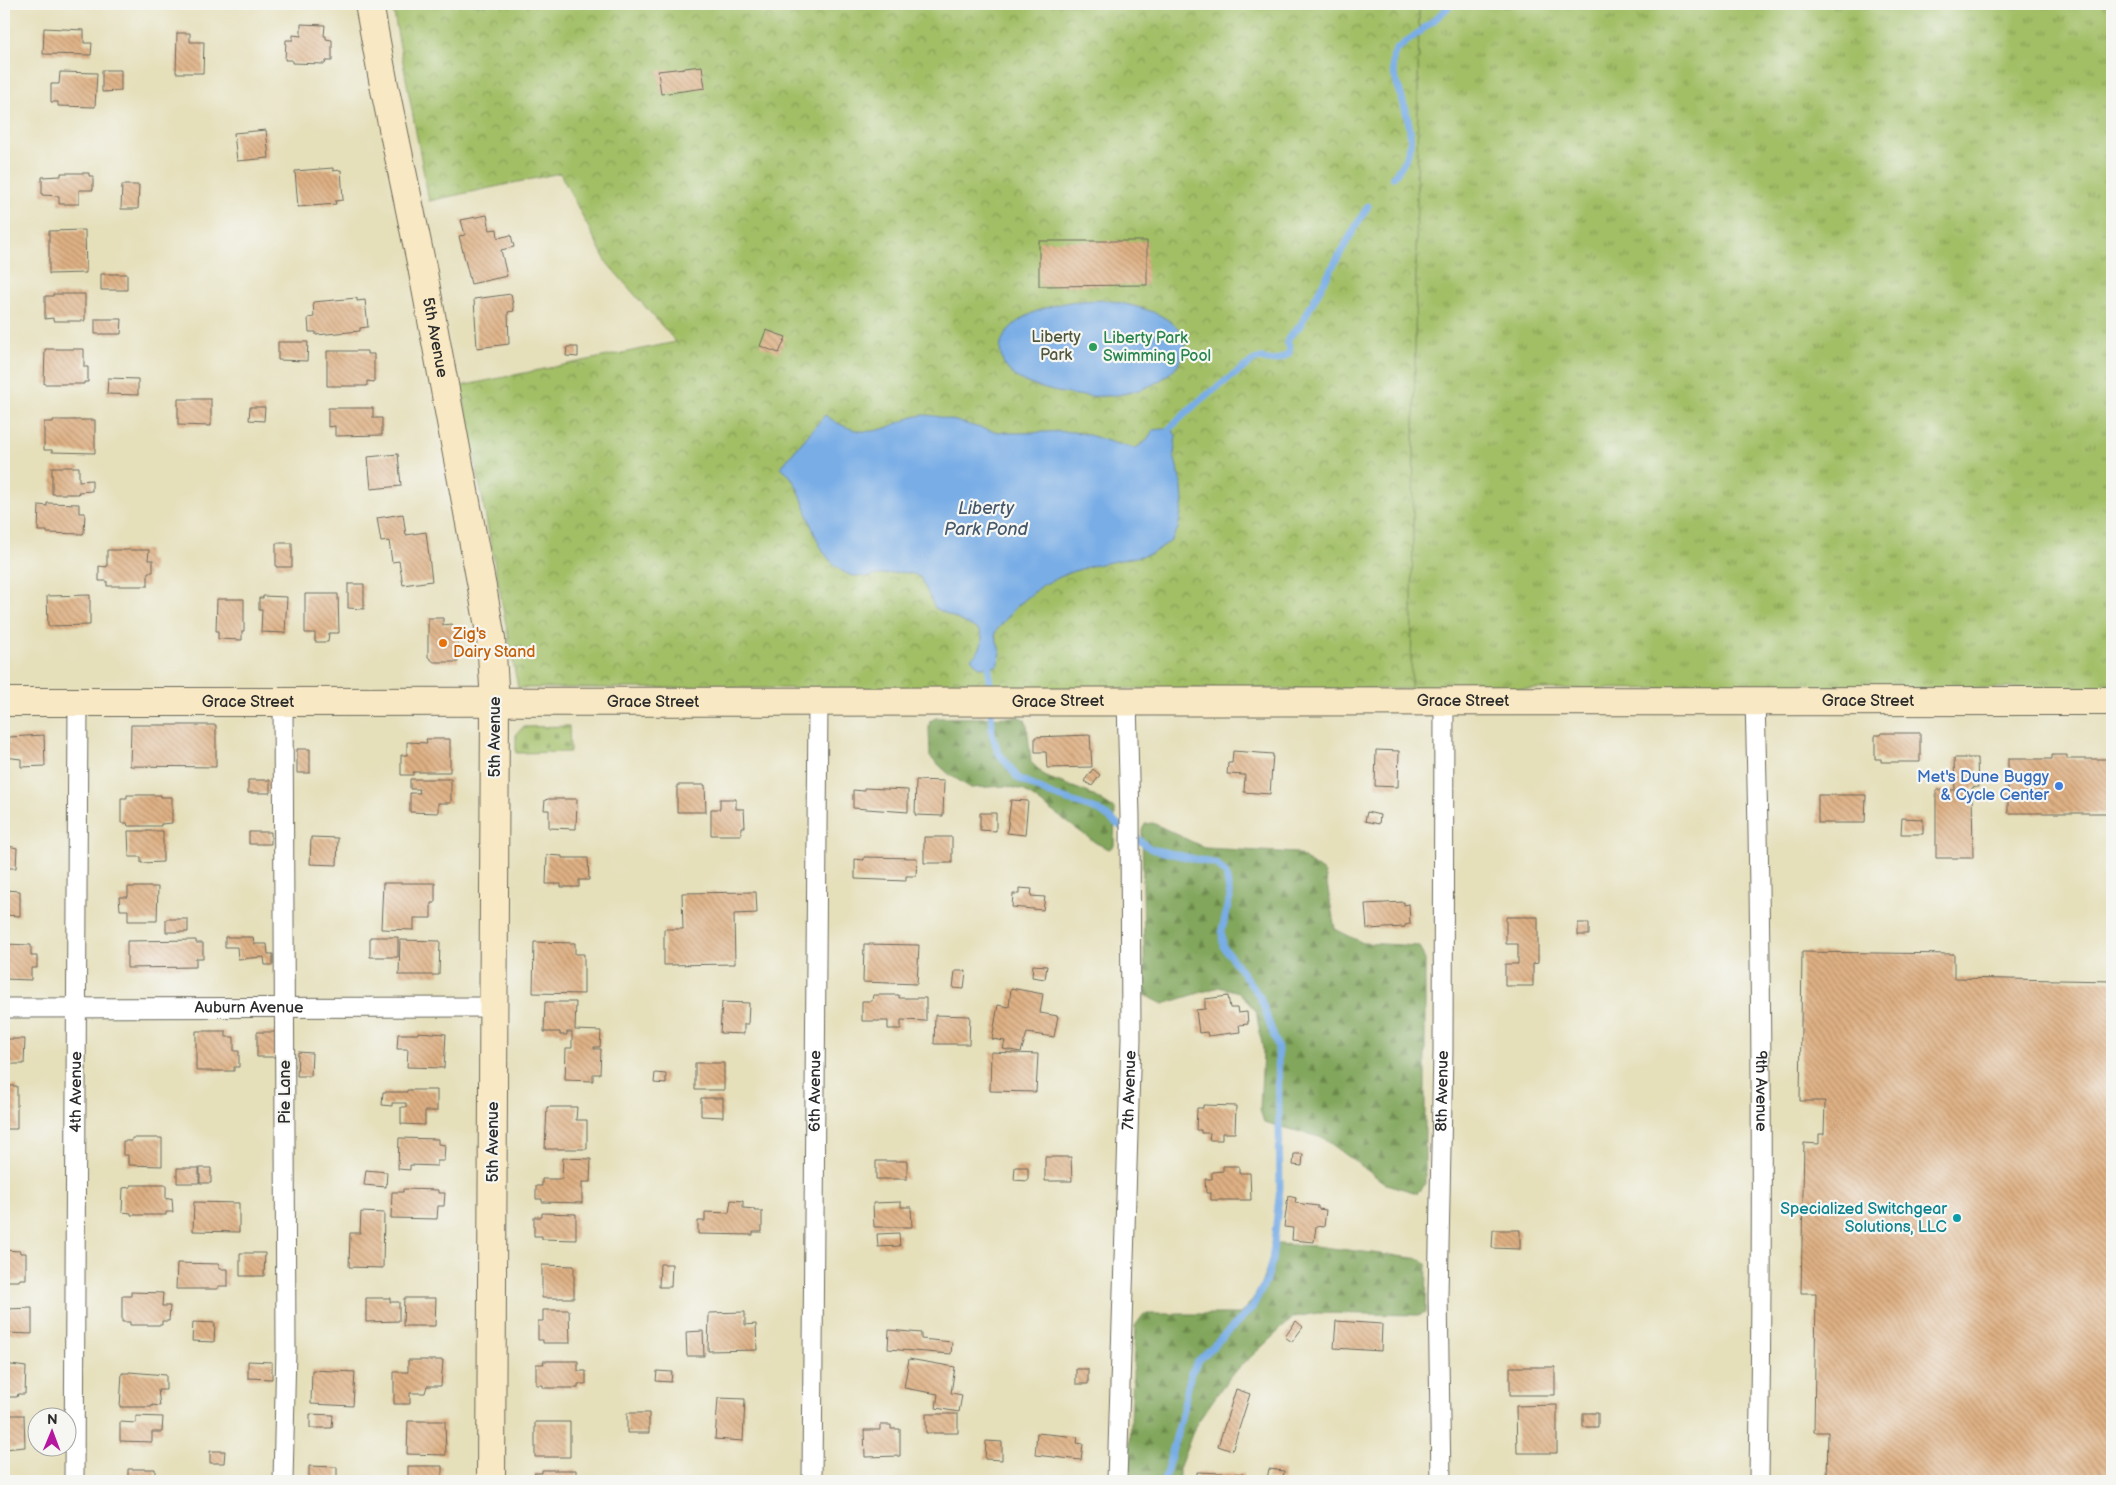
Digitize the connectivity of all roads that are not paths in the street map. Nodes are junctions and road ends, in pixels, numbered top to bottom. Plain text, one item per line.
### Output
1 (369, 4) edge
2 (1127, 701) junction
3 (1444, 701) junction
4 (1755, 701) junction
5 (2112, 701) edge
6 (4, 702) edge
7 (78, 702) junction
8 (283, 702) junction
9 (495, 702) junction
10 (818, 702) junction
11 (494, 1007) junction
12 (4, 1008) edge
13 (77, 1008) junction
14 (285, 1008) junction
15 (1117, 1480) dead end
16 (74, 1481) edge
17 (283, 1481) edge
18 (491, 1481) edge
19 (812, 1481) edge
20 (1441, 1481) edge
21 (1759, 1481) edge

1 - 9 street, 5th Avenue
2 - 3 street, Grace Street
2 - 10 street, Grace Street
2 - 15 street, 7th Avenue
3 - 4 street, Grace Street
3 - 20 street, 8th Avenue
4 - 5 street, Grace Street
4 - 21 street, 9th Avenue
6 - 7 street, Grace Street
7 - 8 street, Grace Street
7 - 13 street, 4th Avenue
8 - 9 street, Grace Street
8 - 14 street, Pie Lane
9 - 10 street, Grace Street
9 - 11 street, 5th Avenue
10 - 19 street, 6th Avenue
11 - 14 street, Auburn Avenue
11 - 18 street, 5th Avenue
12 - 13 street, Auburn Avenue
13 - 14 street, Auburn Avenue
13 - 16 street, 4th Avenue
14 - 17 street, Pie Lane

